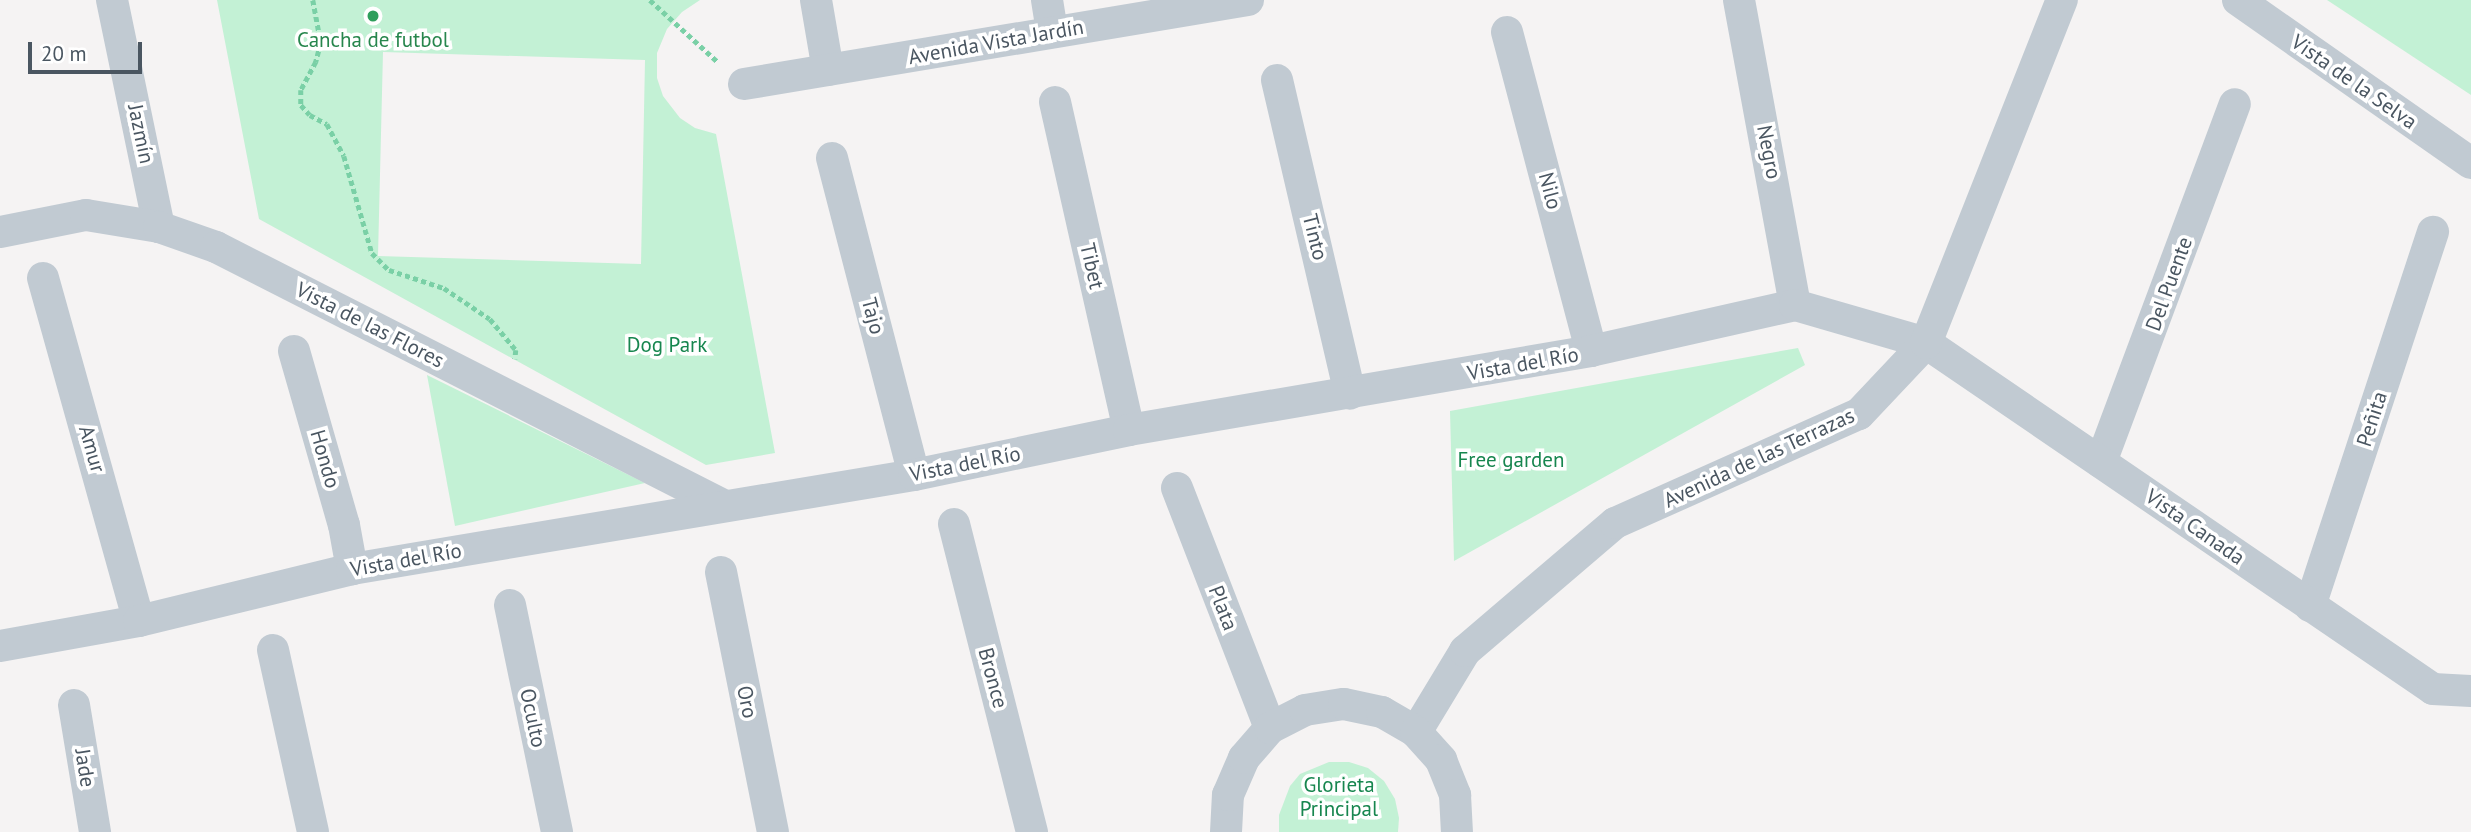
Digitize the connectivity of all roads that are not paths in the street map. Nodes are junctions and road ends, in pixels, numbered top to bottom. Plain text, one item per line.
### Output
1 (112, 0) edge
2 (816, 0) edge
3 (1047, 0) edge
4 (1248, 0) edge
5 (1740, 0) edge
6 (2062, 0) edge
7 (2238, 0) edge
8 (1052, 32) junction
9 (1507, 32) dead end
10 (828, 70) junction
11 (1277, 80) dead end
12 (744, 84) road end
13 (1055, 102) dead end
14 (2235, 104) dead end
15 (832, 158) dead end
16 (2471, 163) edge
17 (159, 227) junction
18 (0, 232) edge
19 (2433, 232) dead end
20 (43, 278) dead end
21 (1796, 305) junction
22 (1926, 343) junction
23 (294, 351) dead end
24 (1591, 351) junction
25 (1350, 394) junction
26 (1129, 430) junction
27 (2101, 462) junction
28 (914, 475) junction
29 (1177, 488) dead end
30 (723, 505) junction
31 (954, 524) dead end
32 (352, 569) junction
33 (721, 572) dead end
34 (510, 605) dead end
35 (2310, 606) junction
36 (139, 621) junction
37 (0, 646) edge
38 (273, 650) dead end
39 (2471, 691) edge
40 (75, 705) dead end
41 (1270, 728) junction
42 (1416, 732) junction
43 (95, 832) edge
44 (313, 832) edge
45 (557, 832) edge
46 (773, 832) edge
47 (1032, 832) edge
48 (1226, 832) edge
49 (1457, 832) edge

1 - 17 street, Jazmín
2 - 10 street
3 - 8 street
4 - 8 street, Avenida Vista Jardín
5 - 21 street, Negro
6 - 22 street, Avenida de las Terrazas
7 - 16 street, Vista de la Selva
8 - 10 street, Avenida Vista Jardín
9 - 24 street, Nilo
10 - 12 street, Avenida Vista Jardín
11 - 25 street, Tinto
13 - 26 street, Tibet
14 - 27 street, Del Puente
15 - 28 street, Tajo
17 - 18 street, Vista de las Flores
17 - 30 street, Vista de las Flores
19 - 35 street, Peñita
20 - 36 street, Amur
21 - 22 street, Vista del Río
21 - 24 street, Vista del Río
22 - 27 street, Vista Canada
22 - 42 street, Avenida de las Terrazas
23 - 32 street, Hondo
24 - 25 street, Vista del Río
25 - 26 street, Vista del Río
26 - 28 street, Vista del Río
27 - 35 street, Vista Canada
28 - 30 street, Vista del Río
29 - 41 street, Plata
30 - 32 street, Vista del Río
31 - 47 street, Bronce
32 - 36 street, Vista del Río
33 - 46 street, Oro
34 - 45 street, Oculto
35 - 39 street, Vista Canada
36 - 37 street, Vista del Río
38 - 44 street
40 - 43 street, Jade
41 - 42 street
41 - 48 street
42 - 49 street

